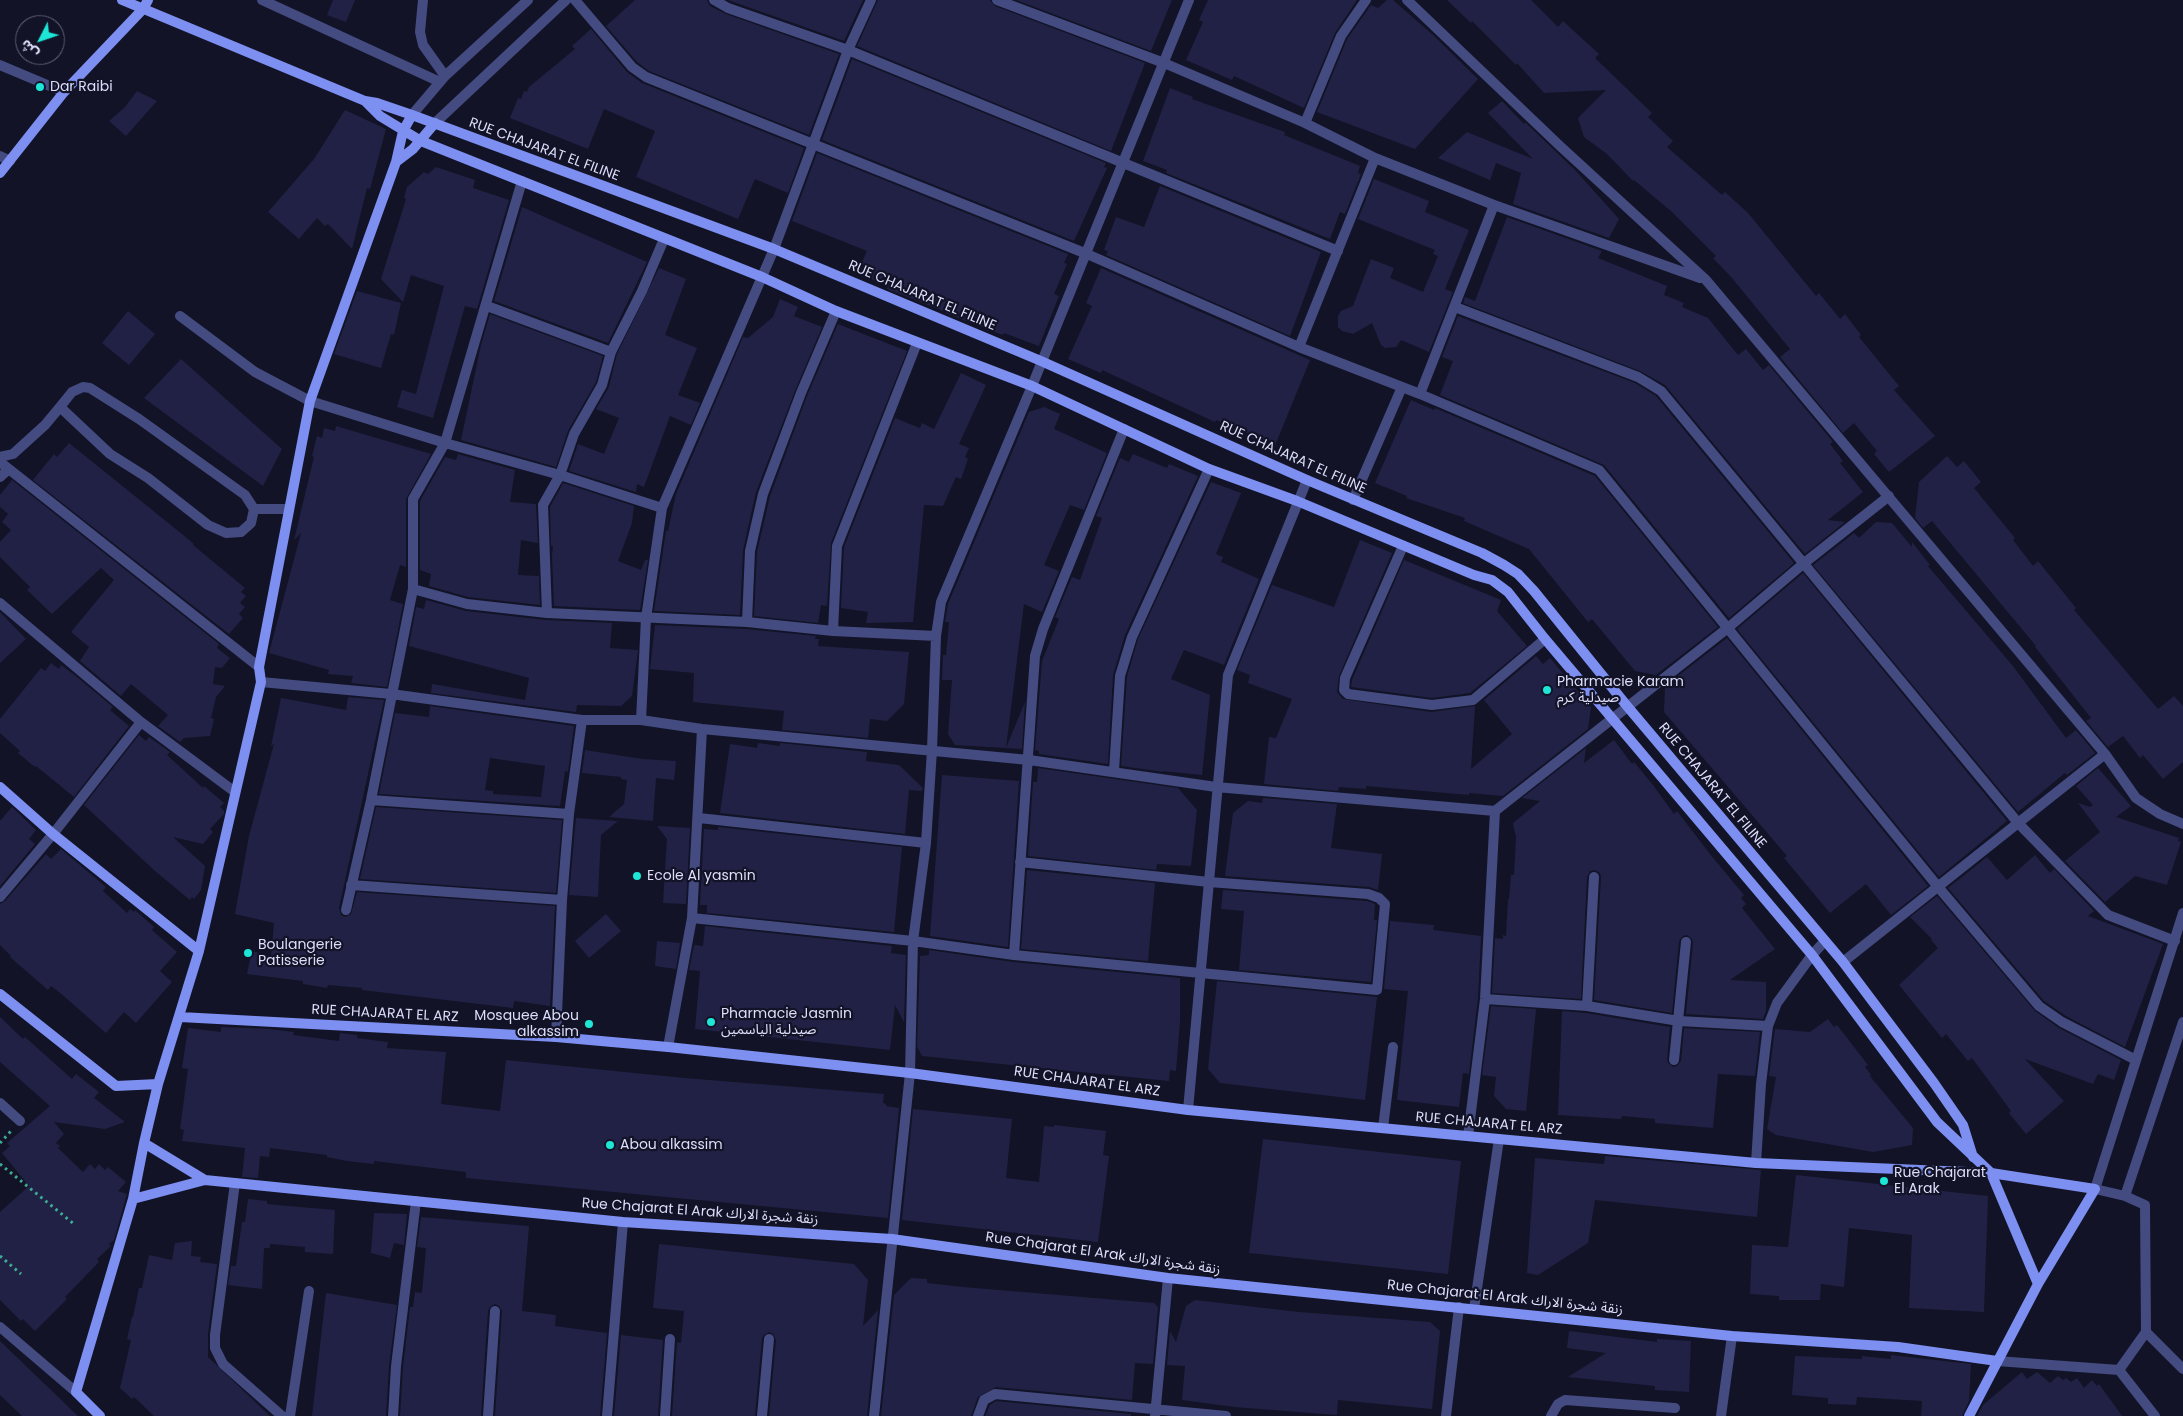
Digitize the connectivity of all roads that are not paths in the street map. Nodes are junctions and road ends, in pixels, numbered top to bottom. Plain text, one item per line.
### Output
1 (122, 0) edge
2 (262, 0) edge
3 (423, 0) edge
4 (528, 0) edge
5 (566, 0) edge
6 (575, 0) edge
7 (714, 0) edge
8 (871, 0) edge
9 (996, 0) edge
10 (1189, 0) edge
11 (1366, 0) edge
12 (1407, 0) edge
13 (145, 5) edge
14 (848, 50) junction
15 (1164, 63) junction
16 (0, 65) edge
17 (442, 79) junction
18 (64, 92) junction
19 (365, 102) junction
20 (412, 115) junction
21 (435, 123) junction
22 (1305, 123) junction
23 (403, 131) junction
24 (421, 140) junction
25 (812, 143) junction
26 (5, 158) edge
27 (1375, 158) junction
28 (396, 162) junction
29 (1123, 162) junction
30 (0, 173) edge
31 (522, 181) junction
32 (1494, 205) junction
33 (664, 239) junction
34 (774, 248) junction
35 (1338, 251) junction
36 (1087, 254) junction
37 (762, 277) junction
38 (1706, 280) junction
39 (487, 306) junction
40 (1455, 307) junction
41 (836, 311) junction
42 (180, 316) dead end
43 (918, 343) junction
44 (1298, 348) junction
45 (611, 352) junction
46 (1041, 361) junction
47 (1032, 386) junction
48 (1402, 387) junction
49 (1420, 394) junction
50 (310, 401) junction
51 (60, 406) junction
52 (1124, 429) junction
53 (445, 443) junction
54 (13, 454) junction
55 (0, 457) edge
56 (0, 462) edge
57 (9, 469) junction
58 (1209, 469) junction
59 (560, 475) junction
60 (0, 478) edge
61 (1307, 480) junction
62 (1889, 496) junction
63 (1353, 500) junction
64 (1297, 501) junction
65 (254, 508) junction
66 (662, 508) junction
67 (290, 509) junction
68 (1403, 546) junction
69 (1803, 564) junction
70 (413, 588) junction
71 (0, 603) edge
72 (547, 613) junction
73 (646, 618) junction
74 (747, 622) junction
75 (1729, 627) junction
76 (833, 631) junction
77 (936, 636) junction
78 (1545, 638) junction
79 (259, 667) junction
80 (261, 682) junction
81 (391, 694) junction
82 (1627, 706) junction
83 (1613, 719) junction
84 (582, 720) junction
85 (641, 720) junction
86 (141, 722) junction
87 (702, 728) junction
88 (932, 750) junction
89 (2105, 754) junction
90 (1029, 760) junction
91 (1114, 771) junction
92 (1216, 786) junction
93 (0, 787) edge
94 (235, 792) junction
95 (371, 800) junction
96 (1495, 811) junction
97 (569, 814) junction
98 (699, 818) junction
99 (2018, 824) junction
100 (2183, 824) edge
101 (53, 834) junction
102 (926, 843) junction
103 (1020, 862) junction
104 (1594, 877) dead end
105 (1209, 882) junction
106 (351, 885) junction
107 (1939, 888) junction
108 (0, 897) edge
109 (562, 900) junction
110 (346, 910) dead end
111 (2183, 913) edge
112 (692, 918) junction
113 (913, 941) junction
114 (2175, 941) junction
115 (1686, 942) dead end
116 (1824, 942) junction
117 (199, 951) junction
118 (1014, 955) junction
119 (1812, 955) junction
120 (1843, 962) junction
121 (1200, 973) junction
122 (0, 994) edge
123 (1485, 999) junction
124 (1587, 1006) junction
125 (180, 1016) junction
126 (1679, 1020) junction
127 (2183, 1022) edge
128 (1768, 1026) junction
129 (556, 1037) junction
130 (1393, 1046) dead end
131 (668, 1047) junction
132 (1674, 1060) dead end
133 (2136, 1060) junction
134 (910, 1072) junction
135 (158, 1084) junction
136 (0, 1103) edge
137 (1188, 1110) junction
138 (20, 1122) dead end
139 (1383, 1128) junction
140 (1468, 1136) junction
141 (1498, 1139) junction
142 (144, 1142) junction
143 (1973, 1157) junction
144 (1756, 1163) junction
145 (1991, 1173) junction
146 (205, 1180) junction
147 (235, 1183) junction
148 (2095, 1189) junction
149 (2126, 1196) junction
150 (133, 1199) junction
151 (416, 1201) junction
152 (623, 1222) junction
153 (892, 1239) junction
154 (1168, 1278) junction
155 (2038, 1284) junction
156 (309, 1291) dead end
157 (1459, 1308) junction
158 (1474, 1309) junction
159 (495, 1311) dead end
160 (0, 1327) edge
161 (2146, 1332) junction
162 (1732, 1336) junction
163 (670, 1339) dead end
164 (769, 1339) dead end
165 (1997, 1361) junction
166 (2183, 1369) edge
167 (2120, 1370) junction
168 (76, 1392) junction
169 (1675, 1408) dead end
170 (1156, 1412) edge
171 (100, 1416) edge
172 (282, 1416) edge
173 (290, 1416) edge
174 (392, 1416) edge
175 (488, 1416) edge
176 (608, 1416) edge
177 (665, 1416) edge
178 (762, 1416) edge
179 (874, 1416) edge
180 (978, 1416) edge
181 (1226, 1416) edge
182 (1446, 1416) edge
183 (1551, 1416) edge
184 (1721, 1416) edge
185 (1969, 1416) edge
186 (2155, 1416) edge

1 - 13 street, RUE CHAJARAT EL FILINE
2 - 17 street
3 - 17 street
4 - 17 street
5 - 21 street
6 - 25 street
7 - 14 street
8 - 14 street
9 - 15 street
10 - 15 street
11 - 22 street
12 - 38 street
13 - 18 street
13 - 19 street, RUE CHAJARAT EL FILINE
14 - 25 street
14 - 29 street
15 - 22 street
15 - 29 street
16 - 18 street
17 - 20 street
18 - 26 street
19 - 20 street, RUE CHAJARAT EL FILINE
19 - 23 street, RUE CHAJARAT EL FILINE
20 - 21 street, RUE CHAJARAT EL FILINE
20 - 23 street
21 - 24 street
21 - 34 street, RUE CHAJARAT EL FILINE
22 - 27 street
23 - 24 street, RUE CHAJARAT EL FILINE
23 - 28 street
24 - 28 street
24 - 31 street, RUE CHAJARAT EL FILINE
25 - 34 street
25 - 36 street
26 - 30 street
27 - 32 street
27 - 35 street
28 - 50 street
29 - 35 street
29 - 36 street
31 - 33 street, RUE CHAJARAT EL FILINE
31 - 39 street
32 - 38 street
32 - 40 street
33 - 37 street, RUE CHAJARAT EL FILINE
33 - 45 street
34 - 37 street
34 - 46 street, RUE CHAJARAT EL FILINE
35 - 44 street
36 - 44 street
36 - 46 street
37 - 41 street, RUE CHAJARAT EL FILINE
37 - 66 street
38 - 62 street
39 - 45 street
39 - 53 street
40 - 49 street
40 - 69 street
41 - 43 street, RUE CHAJARAT EL FILINE
41 - 74 street
42 - 50 street
43 - 47 street, RUE CHAJARAT EL FILINE
43 - 76 street
44 - 48 street
45 - 59 street
46 - 47 street
46 - 61 street, RUE CHAJARAT EL FILINE
47 - 52 street, RUE CHAJARAT EL FILINE
47 - 77 street
48 - 49 street
48 - 63 street
49 - 75 street
50 - 53 street
50 - 67 street
51 - 54 street
51 - 65 street
51 - 65 street
52 - 58 street, RUE CHAJARAT EL FILINE
52 - 90 street
53 - 59 street
53 - 70 street
54 - 55 street
54 - 57 street
56 - 57 street
57 - 60 street
57 - 79 street
58 - 64 street, RUE CHAJARAT EL FILINE
58 - 91 street
59 - 66 street
59 - 72 street
61 - 63 street, RUE CHAJARAT EL FILINE
61 - 64 street
62 - 69 street
62 - 89 street
63 - 82 street, RUE CHAJARAT EL FILINE
64 - 68 street, RUE CHAJARAT EL FILINE
64 - 92 street
65 - 67 street
66 - 73 street
67 - 79 street
68 - 78 street, RUE CHAJARAT EL FILINE
68 - 78 street
69 - 75 street
69 - 99 street
70 - 72 street
70 - 81 street
71 - 86 street
72 - 73 street
73 - 74 street
73 - 85 street
74 - 76 street
75 - 82 street
75 - 107 street
76 - 77 street
77 - 88 street
78 - 83 street, RUE CHAJARAT EL FILINE
79 - 80 street
80 - 81 street
80 - 94 street
81 - 84 street
81 - 95 street
82 - 83 street
82 - 116 street, RUE CHAJARAT EL FILINE
83 - 96 street
83 - 119 street, RUE CHAJARAT EL FILINE
84 - 85 street
84 - 97 street
85 - 87 street
86 - 94 street
86 - 101 street
87 - 88 street
87 - 98 street
88 - 90 street
88 - 102 street
89 - 99 street
89 - 100 street
90 - 91 street
90 - 103 street
91 - 92 street
92 - 96 street
92 - 105 street
93 - 101 street
94 - 117 street
95 - 97 street
95 - 106 street
96 - 123 street
97 - 109 street
98 - 102 street
98 - 112 street
99 - 107 street
99 - 114 street
101 - 108 street
101 - 117 street
102 - 113 street
103 - 105 street
103 - 118 street
104 - 124 street
105 - 121 street
105 - 121 street
106 - 109 street
106 - 110 street
107 - 120 street
107 - 133 street
109 - 129 street
111 - 114 street
112 - 113 street
112 - 131 street
113 - 118 street
113 - 134 street
114 - 133 street
115 - 126 street
116 - 119 street
116 - 120 street, RUE CHAJARAT EL FILINE
117 - 125 street
118 - 121 street
119 - 128 street
119 - 143 street, RUE CHAJARAT EL FILINE
120 - 143 street, RUE CHAJARAT EL FILINE
121 - 137 street
122 - 135 street
123 - 124 street
123 - 140 street
124 - 126 street
125 - 129 street, RUE CHAJARAT EL ARZ
125 - 135 street
126 - 128 street
126 - 132 street
127 - 149 street
128 - 144 street
129 - 131 street, RUE CHAJARAT EL ARZ
130 - 139 street
131 - 134 street, RUE CHAJARAT EL ARZ
133 - 148 street
134 - 137 street, RUE CHAJARAT EL ARZ
134 - 153 street
135 - 142 street
136 - 138 street
137 - 139 street, RUE CHAJARAT EL ARZ
139 - 140 street, RUE CHAJARAT EL ARZ
140 - 141 street, RUE CHAJARAT EL ARZ
141 - 144 street, RUE CHAJARAT EL ARZ
141 - 158 street
142 - 146 street, Rue Chajarat El Arak زنقة شجرة الاراك
142 - 150 street
143 - 145 street, RUE CHAJARAT EL FILINE
144 - 145 street, RUE CHAJARAT EL ARZ
145 - 148 street
145 - 155 street
146 - 147 street, Rue Chajarat El Arak زنقة شجرة الاراك
146 - 150 street, Rue Chajarat El Arak زنقة شجرة الاراك
147 - 151 street, Rue Chajarat El Arak زنقة شجرة الاراك
147 - 172 street
148 - 149 street
148 - 155 street
149 - 161 street
150 - 168 street
151 - 152 street, Rue Chajarat El Arak زنقة شجرة الاراك
151 - 174 street
152 - 153 street, Rue Chajarat El Arak زنقة شجرة الاراك
152 - 176 street
153 - 154 street, Rue Chajarat El Arak زنقة شجرة الاراك
153 - 179 street
154 - 157 street, Rue Chajarat El Arak زنقة شجرة الاراك
154 - 170 street
155 - 165 street
156 - 173 street
157 - 158 street, Rue Chajarat El Arak زنقة شجرة الاراك
157 - 182 street
158 - 162 street, Rue Chajarat El Arak زنقة شجرة الاراك
159 - 175 street
160 - 168 street
161 - 166 street
161 - 167 street
162 - 165 street, Rue Chajarat El Arak زنقة شجرة الاراك
162 - 184 street
163 - 177 street
164 - 178 street
165 - 167 street
165 - 185 street
167 - 186 street
168 - 171 street
169 - 183 street
170 - 180 street
170 - 181 street

